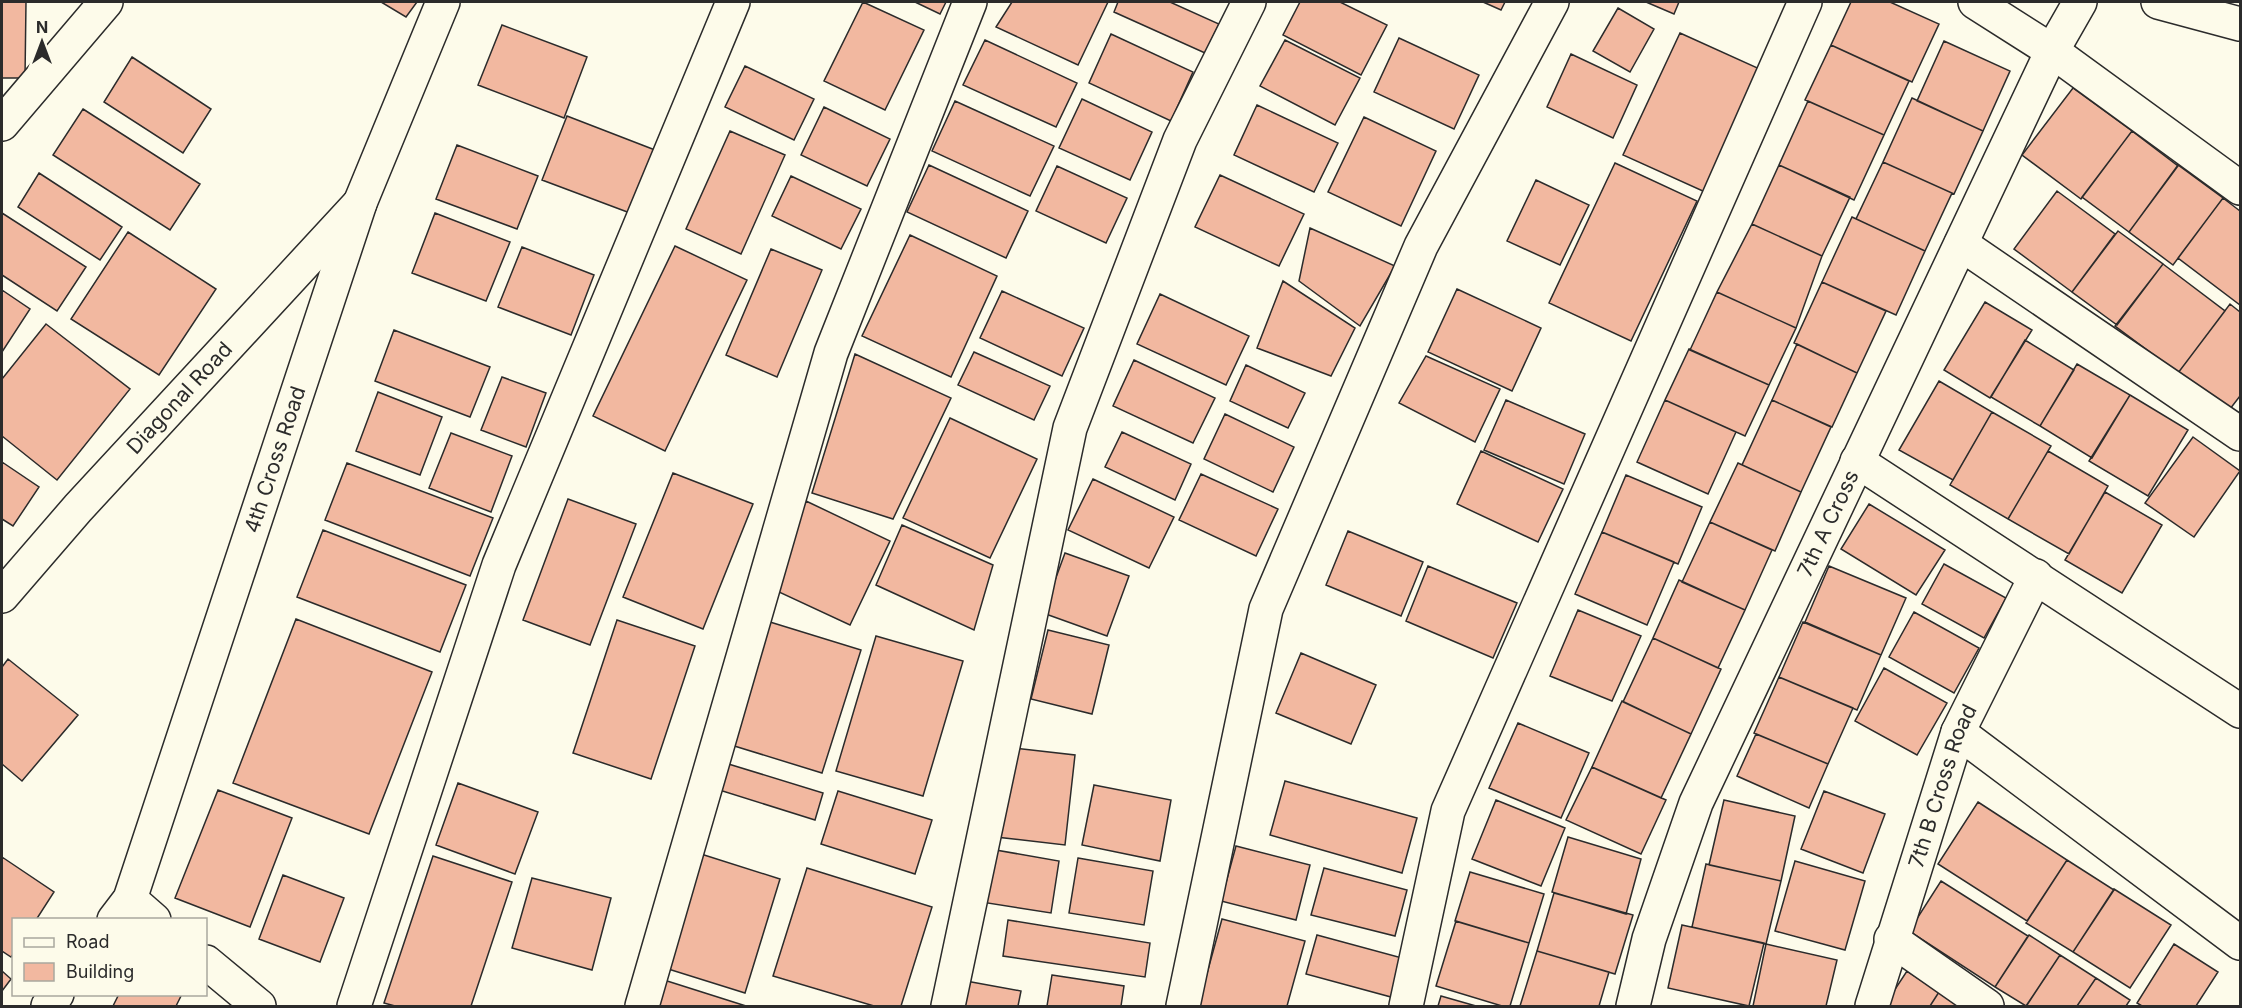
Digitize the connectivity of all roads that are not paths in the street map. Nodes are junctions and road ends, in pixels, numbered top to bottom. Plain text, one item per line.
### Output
1 (106, 2) edge
2 (443, 2) edge
3 (733, 2) edge
4 (970, 2) edge
5 (1249, 2) edge
6 (1552, 2) edge
7 (1805, 2) edge
8 (1974, 2) edge
9 (2080, 2) edge
10 (2158, 2) edge
11 (2241, 24) edge
12 (2052, 51) junction
13 (2, 124) edge
14 (2241, 188) edge
15 (360, 203) junction
16 (1961, 244) junction
17 (2241, 435) edge
18 (1857, 461) junction
19 (2036, 576) junction
20 (2, 596) edge
21 (2241, 711) edge
22 (1958, 732) junction
23 (133, 913) edge
24 (1891, 939) junction
25 (2241, 943) edge
26 (207, 963) edge
27 (260, 1006) edge
28 (354, 1006) edge
29 (642, 1006) edge
30 (948, 1006) edge
31 (1183, 1006) edge
32 (1406, 1006) edge
33 (1633, 1006) edge
34 (1872, 1006) edge
35 (1987, 1006) edge

1 - 13 street
2 - 15 street, 4th Cross Road
3 - 28 street
4 - 29 street
5 - 30 street
6 - 31 street
7 - 32 street
8 - 12 street
9 - 12 street, 7th A Cross
10 - 11 street
12 - 14 street
12 - 16 street, 7th A Cross
15 - 20 street, Diagonal Road
15 - 23 street, 4th Cross Road
16 - 17 street
16 - 18 street, 7th A Cross
18 - 19 street
18 - 33 street, 7th A Cross
19 - 21 street
19 - 22 street, 7th B Cross Road
22 - 24 street, 7th B Cross Road
22 - 25 street
24 - 34 street, 7th B Cross Road
24 - 35 street
26 - 27 street

